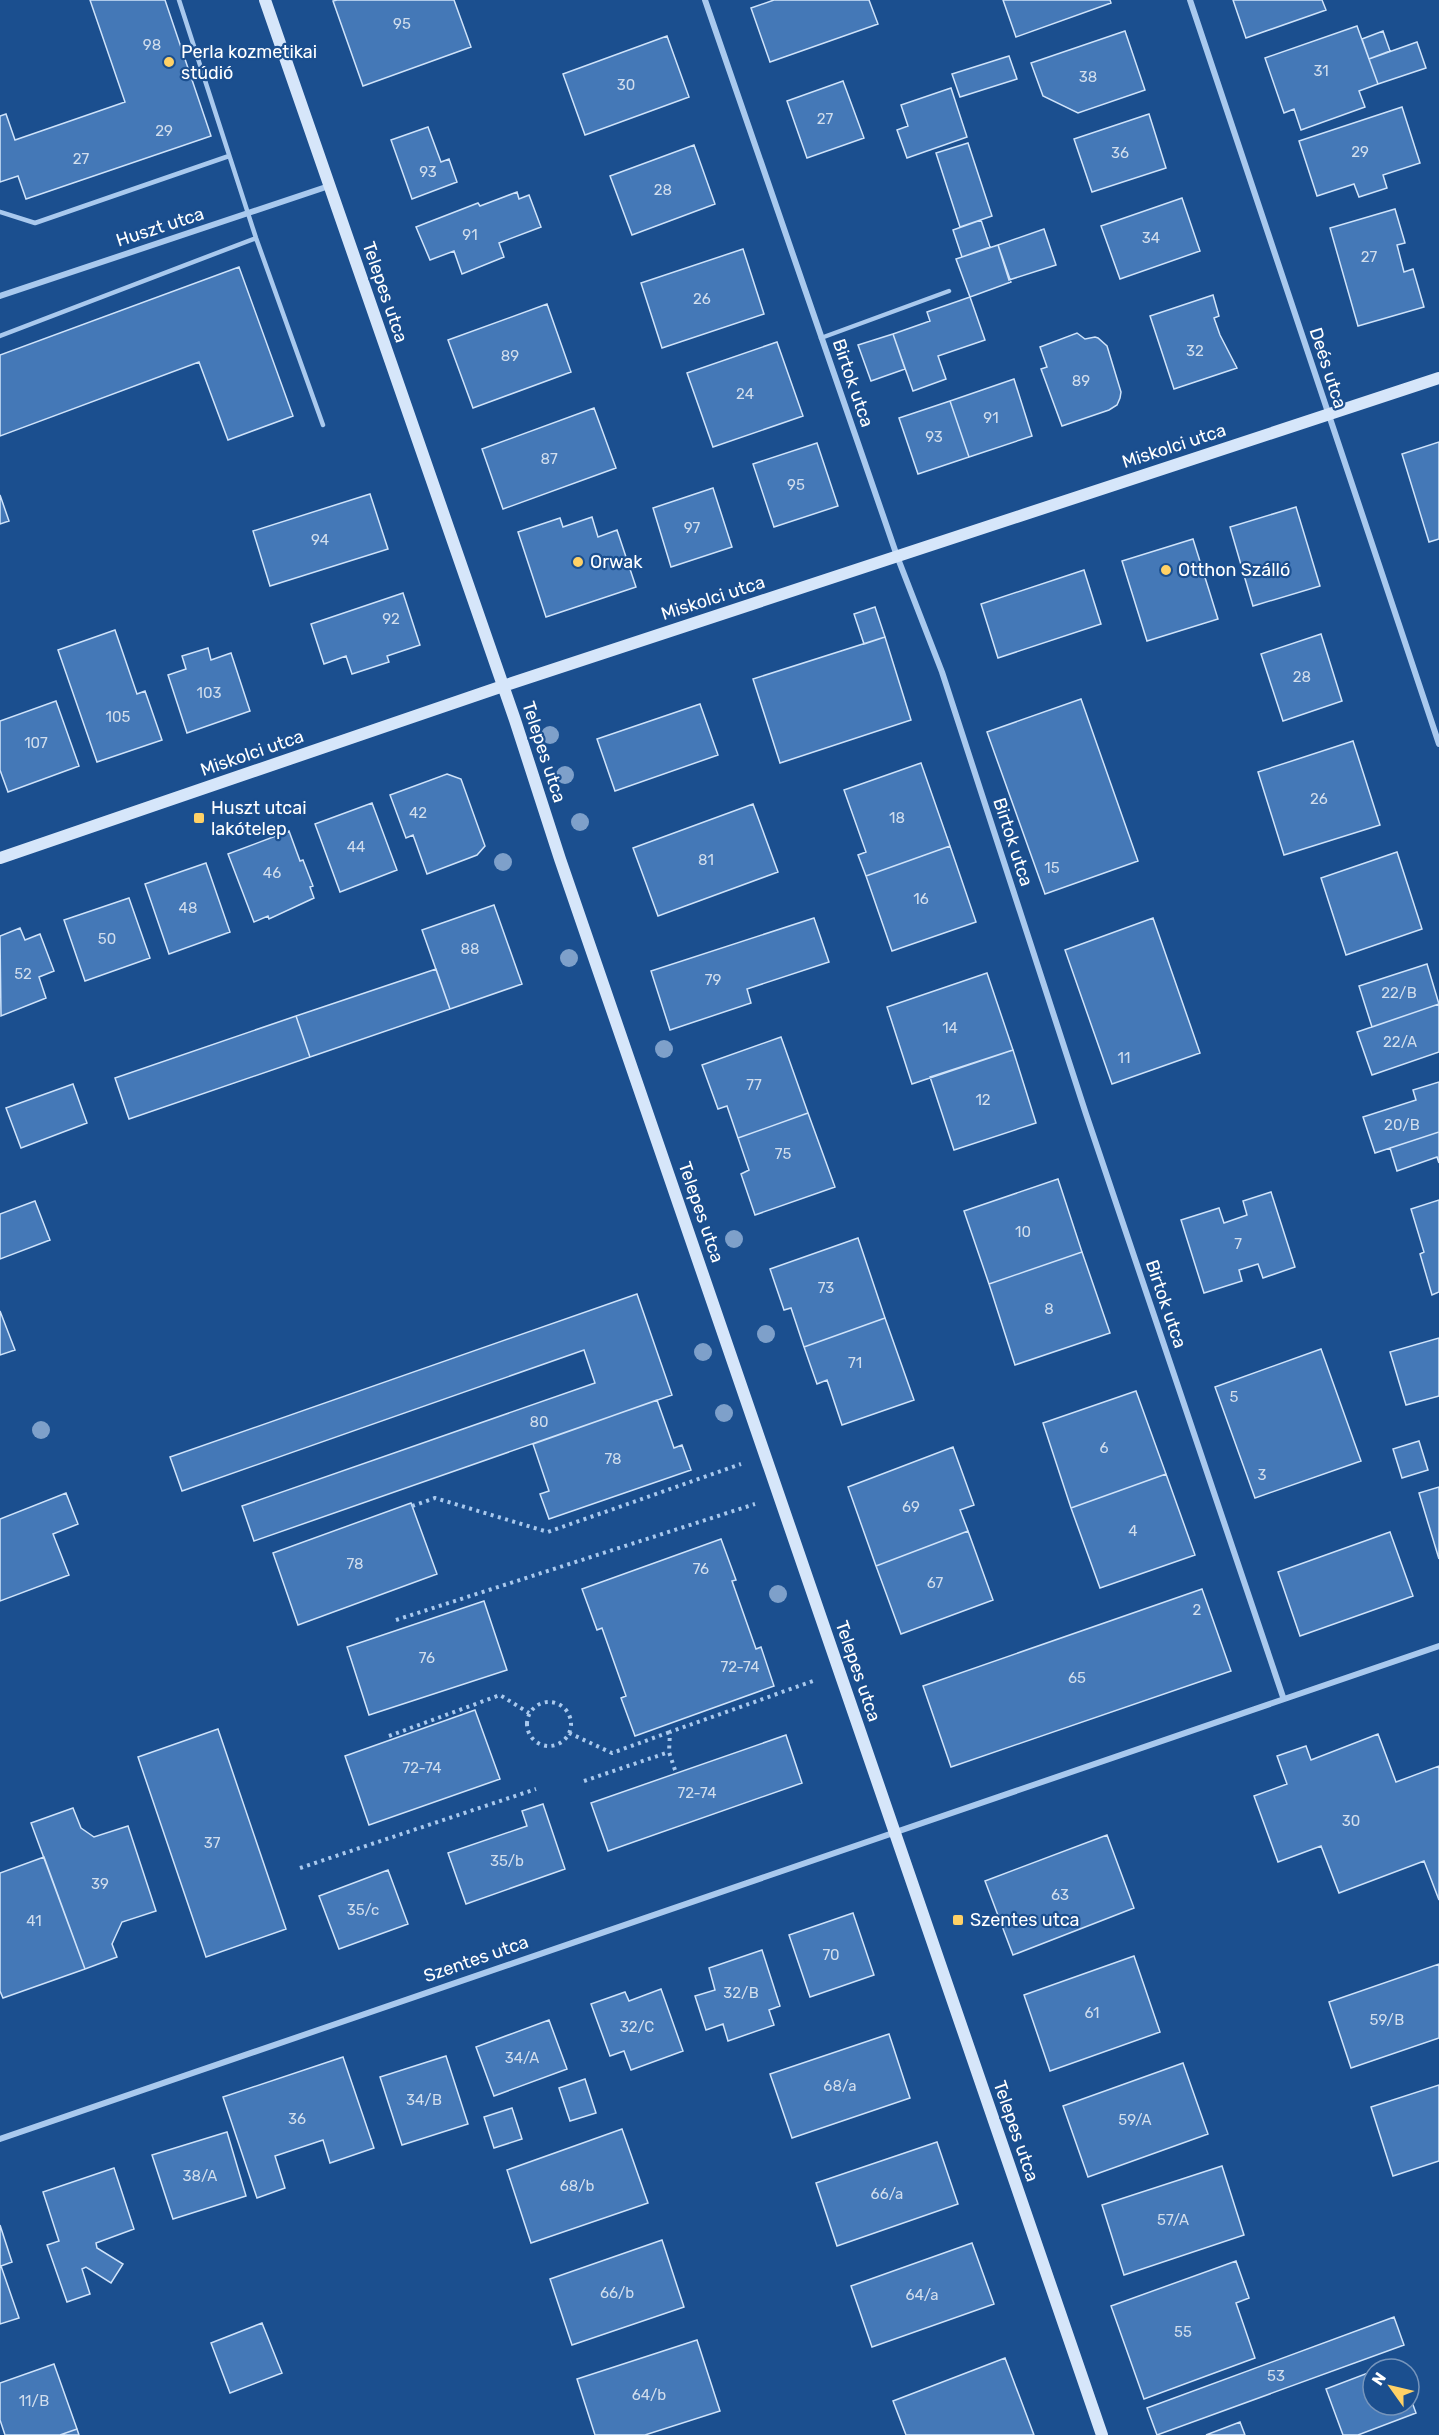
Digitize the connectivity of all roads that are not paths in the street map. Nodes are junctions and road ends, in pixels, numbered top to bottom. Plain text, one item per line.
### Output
1 (179, 0) edge
2 (265, 0) edge
3 (705, 0) edge
4 (1190, 0) edge
5 (229, 156) junction
6 (329, 186) junction
7 (0, 212) edge
8 (248, 213) junction
9 (256, 238) junction
10 (949, 291) dead end
11 (0, 296) edge
12 (0, 336) edge
13 (821, 338) junction
14 (1439, 378) edge
15 (1328, 415) junction
16 (323, 425) dead end
17 (897, 556) junction
18 (503, 686) junction
19 (1439, 744) edge
20 (0, 858) edge
21 (1439, 1646) edge
22 (1283, 1697) junction
23 (894, 1831) junction
24 (0, 2139) edge
25 (1102, 2435) edge

1 - 5 lane
2 - 6 street, Telepes utca
3 - 13 street, Birtok utca
4 - 15 street, Deés utca
5 - 7 lane
5 - 8 lane
6 - 8 street, Huszt utca
6 - 18 street, Telepes utca
8 - 9 lane
8 - 11 street, Huszt utca
9 - 12 lane
9 - 16 lane
10 - 13 lane
13 - 17 street, Birtok utca
14 - 15 street, Miskolci utca
15 - 17 street, Miskolci utca
15 - 19 street, Deés utca
17 - 18 street, Miskolci utca
17 - 22 street, Birtok utca
18 - 20 street, Miskolci utca
18 - 23 street, Telepes utca
21 - 22 street, Szentes utca
22 - 23 street, Szentes utca
23 - 24 street, Szentes utca
23 - 25 street, Telepes utca

